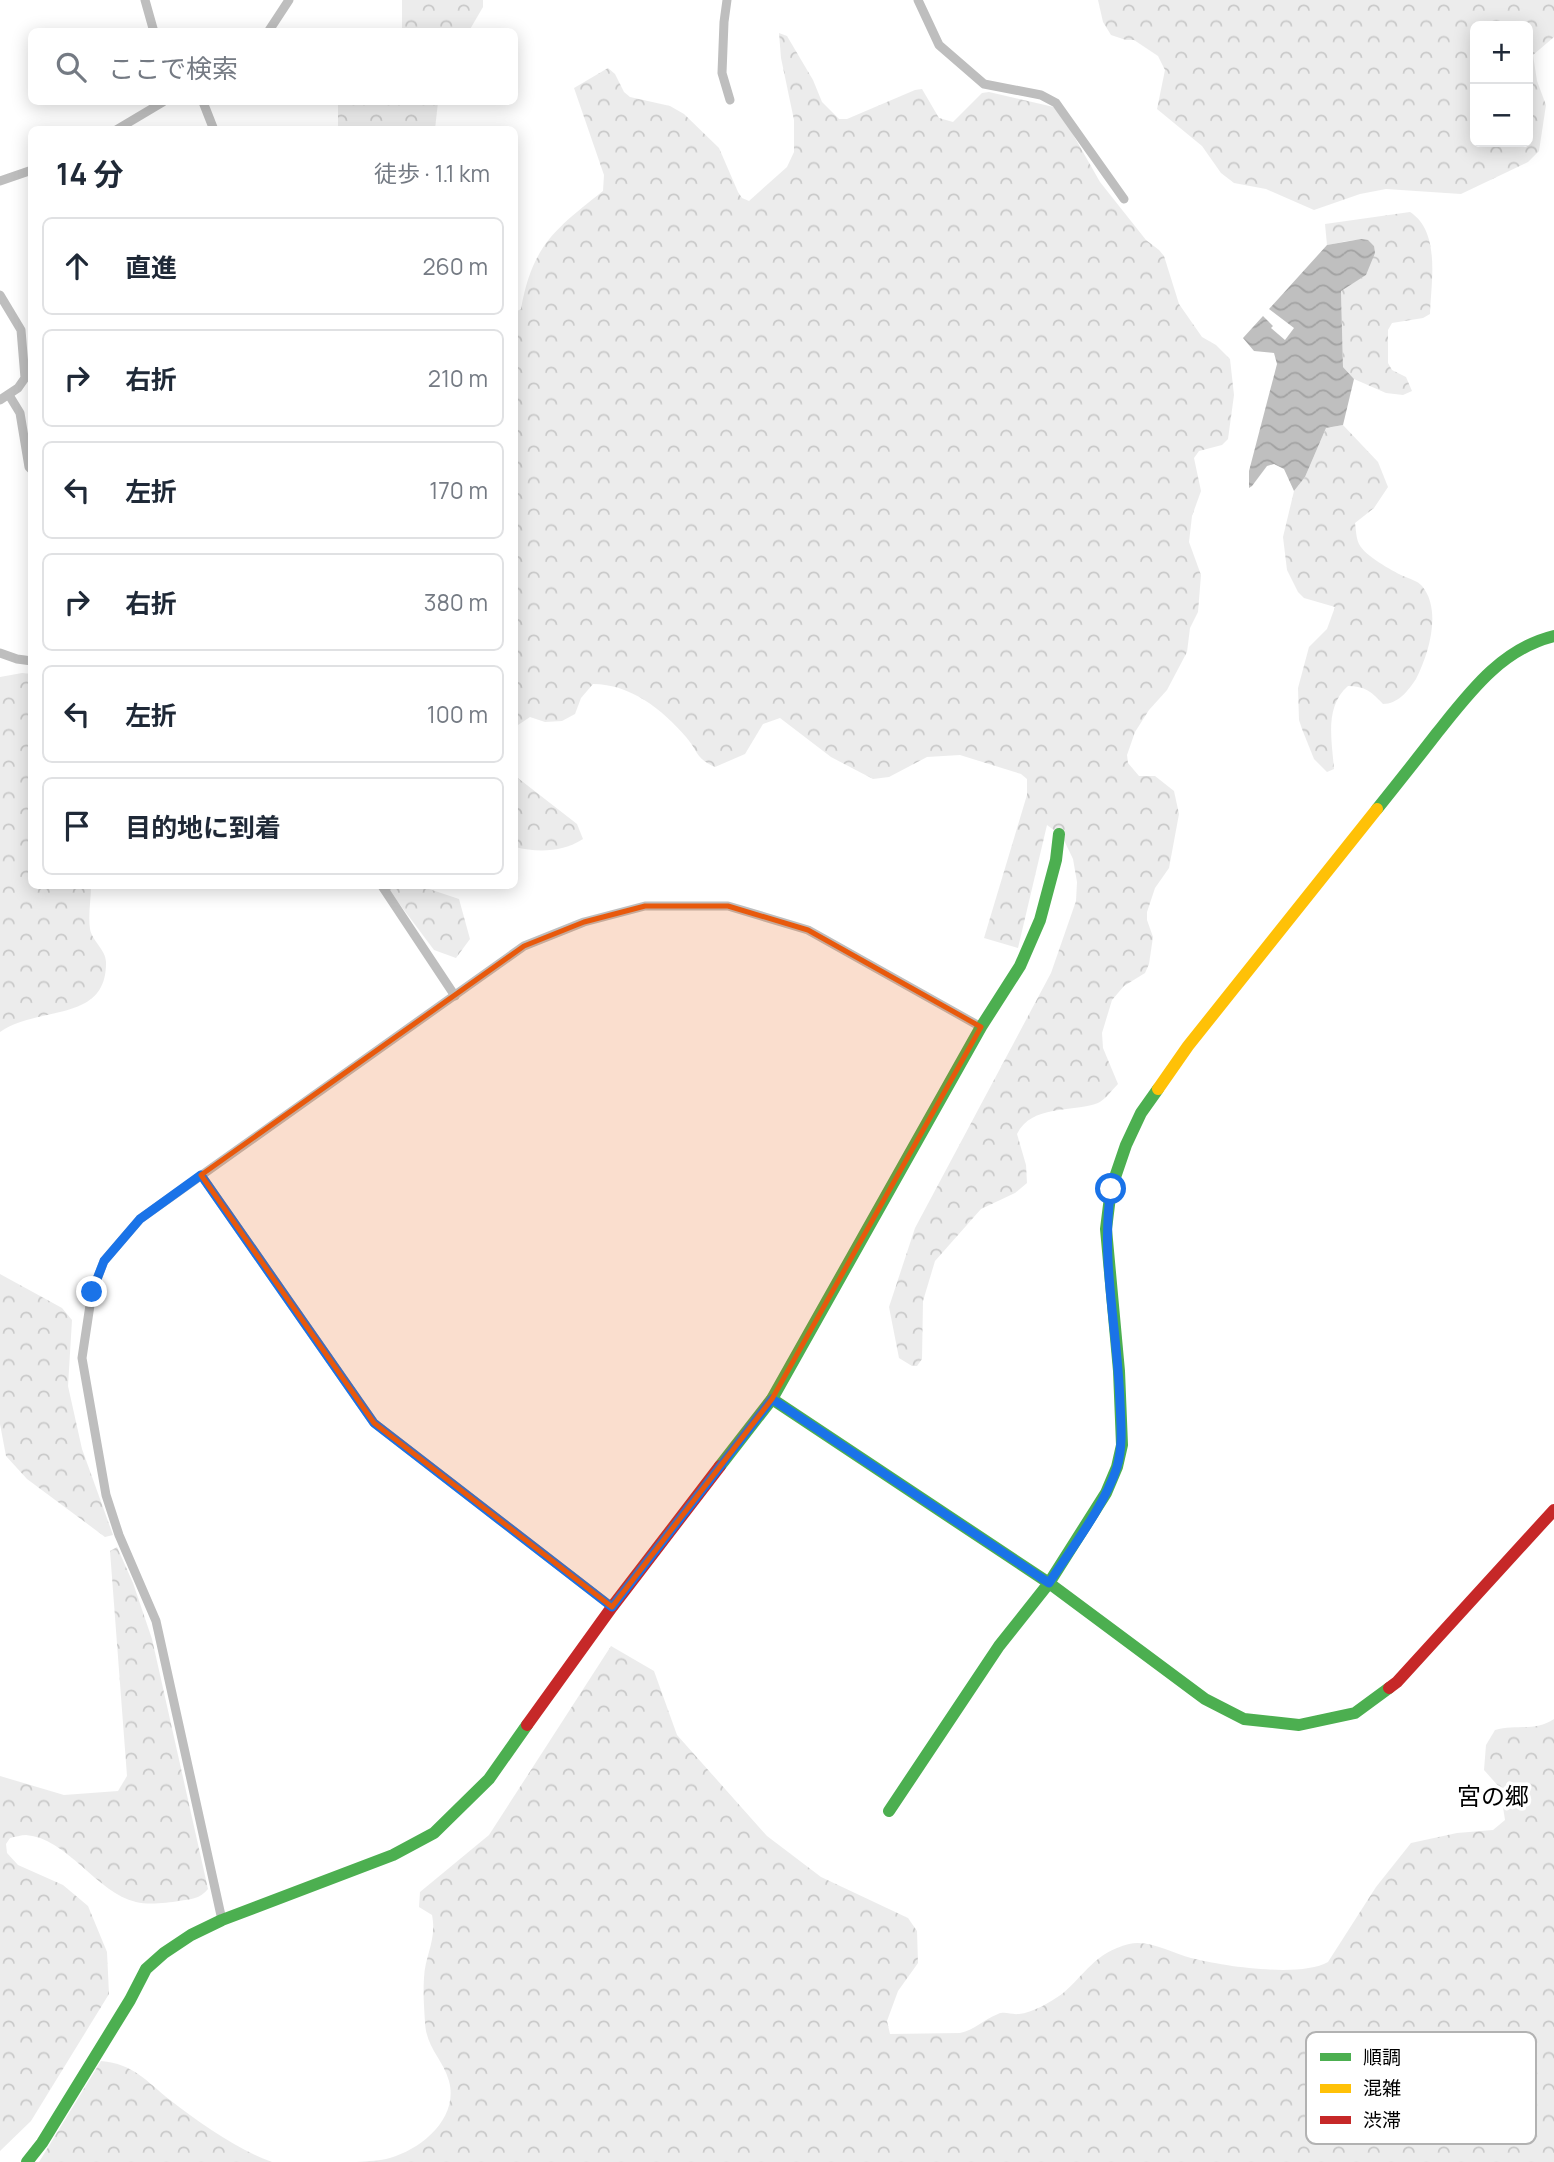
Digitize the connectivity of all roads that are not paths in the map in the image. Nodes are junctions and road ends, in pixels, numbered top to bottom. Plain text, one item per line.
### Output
1 (145, 0) edge
2 (289, 0) edge
3 (727, 0) edge
4 (918, 0) edge
5 (153, 28) edge
6 (271, 28) edge
7 (730, 100) dead end
8 (158, 105) edge
9 (204, 105) edge
10 (123, 126) edge
11 (212, 126) edge
12 (28, 171) edge
13 (0, 181) edge
14 (1124, 199) dead end
15 (0, 295) edge
16 (26, 329) edge
17 (4, 398) edge
18 (28, 462) edge
19 (1554, 636) edge
20 (0, 653) edge
21 (28, 660) edge
22 (1059, 834) dead end
23 (384, 889) edge
24 (455, 996) junction
25 (981, 1027) junction
26 (201, 1175) junction
27 (772, 1399) junction
28 (1554, 1510) edge
29 (1049, 1583) junction
30 (612, 1607) junction
31 (889, 1811) dead end
32 (222, 1920) junction
33 (27, 2162) edge

1 - 5 street
2 - 6 street
3 - 7 street
4 - 14 street
8 - 10 street
9 - 11 street
12 - 13 street
15 - 16 street
16 - 17 street
17 - 18 street
19 - 29 street
20 - 21 street
22 - 25 street
23 - 24 street
24 - 25 street
24 - 26 street
25 - 27 street
26 - 30 street
26 - 32 street
27 - 29 street
27 - 30 street
28 - 29 street
29 - 31 street
30 - 32 street
32 - 33 street

